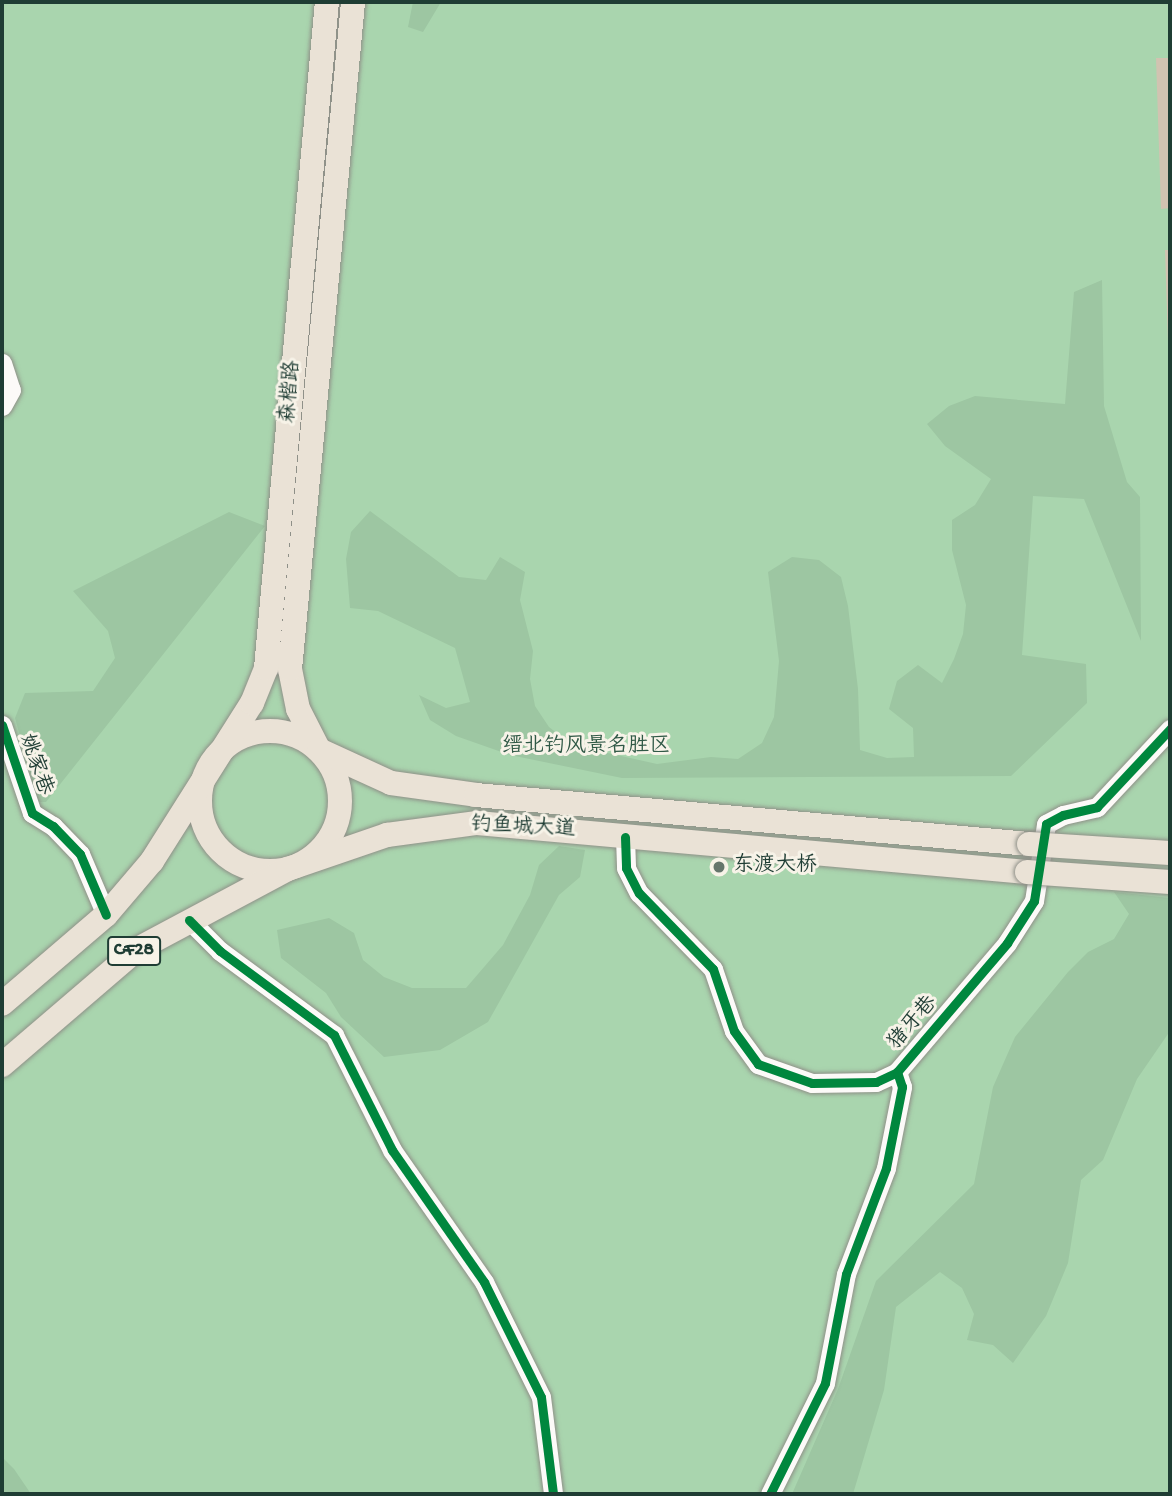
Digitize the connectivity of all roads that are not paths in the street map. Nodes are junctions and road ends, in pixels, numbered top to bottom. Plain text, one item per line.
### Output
1 (327, 2) edge
2 (353, 2) edge
3 (2, 363) edge
4 (2, 406) edge
5 (2, 725) edge
6 (1170, 729) edge
7 (318, 750) junction
8 (209, 767) junction
9 (625, 837) junction
10 (1170, 853) edge
11 (288, 869) junction
12 (1170, 882) edge
13 (106, 915) junction
14 (189, 920) junction
15 (2, 1004) edge
16 (2, 1065) edge
17 (897, 1072) junction
18 (552, 1494) edge
19 (770, 1494) edge

1 - 8 main road, 森楷路
2 - 7 main road, 森楷路
3 - 4 street
5 - 13 street, 姚家巷
6 - 17 street, 猪牙巷
7 - 8 main road
7 - 10 main road, 钓鱼城大道, bridge
7 - 11 main road
8 - 11 main road
8 - 13 main road, CF28
9 - 11 main road, 钓鱼城大道
9 - 12 main road, 钓鱼城大道, bridge
9 - 17 street
11 - 14 main road, 钓鱼城大道 / CF28
13 - 15 main road, CF28
14 - 16 main road, 钓鱼城大道 / CF28
14 - 18 street
17 - 19 street, 猪牙巷

